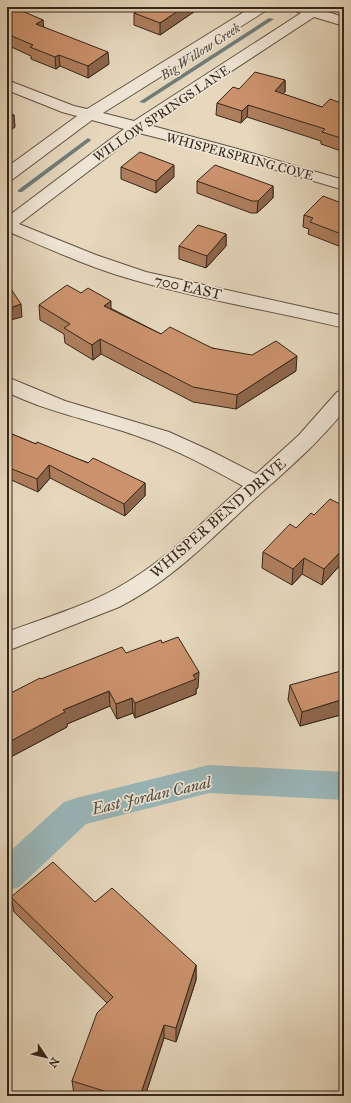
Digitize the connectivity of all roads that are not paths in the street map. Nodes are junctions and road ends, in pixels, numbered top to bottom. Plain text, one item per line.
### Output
1 (262, 7) edge
2 (297, 7) edge
3 (316, 10) edge
4 (344, 22) edge
5 (7, 85) edge
6 (89, 115) junction
7 (136, 128) junction
8 (7, 175) edge
9 (344, 185) edge
10 (7, 225) edge
11 (344, 322) edge
12 (7, 384) edge
13 (344, 397) edge
14 (257, 484) junction
15 (7, 642) edge

1 - 6 street
2 - 3 street
3 - 4 street
3 - 7 street, WILLOW SPRINGS LANE
5 - 6 street, WHISPERSPRING COVE
6 - 7 street, WHISPERSPRING COVE
6 - 8 street
7 - 9 street, WHISPERSPRING COVE
7 - 10 street, WILLOW SPRINGS LANE
10 - 11 street, 700 EAST
12 - 14 street
13 - 14 street, WHISPER BEND DRIVE
14 - 15 street, WHISPER BEND DRIVE

